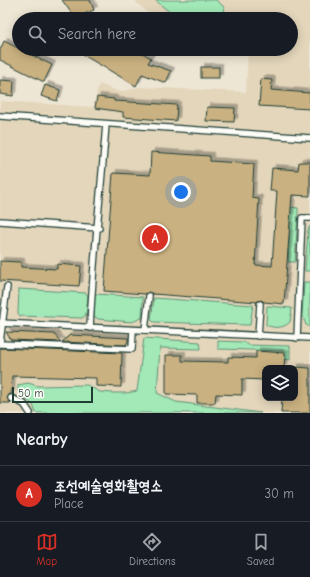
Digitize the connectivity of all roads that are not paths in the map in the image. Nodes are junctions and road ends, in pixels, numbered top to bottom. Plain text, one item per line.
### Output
1 (0, 116) edge
2 (106, 124) junction
3 (310, 138) edge
4 (310, 218) edge
5 (0, 221) edge
6 (99, 228) junction
7 (7, 287) dead end
8 (149, 296) dead end
9 (260, 304) dead end
10 (1, 323) edge
11 (90, 328) junction
12 (133, 330) junction
13 (145, 330) junction
14 (258, 336) junction
15 (296, 338) junction
16 (310, 338) edge
17 (0, 343) edge
18 (11, 398) dead end
19 (30, 413) edge

1 - 2 lane
2 - 3 lane
2 - 6 lane
4 - 15 lane
5 - 6 lane
6 - 11 lane
7 - 10 lane
8 - 13 lane
9 - 14 lane
10 - 11 lane
10 - 17 lane
11 - 12 lane
12 - 13 lane
12 - 17 lane
13 - 14 lane
14 - 15 lane
15 - 16 lane
18 - 19 lane

